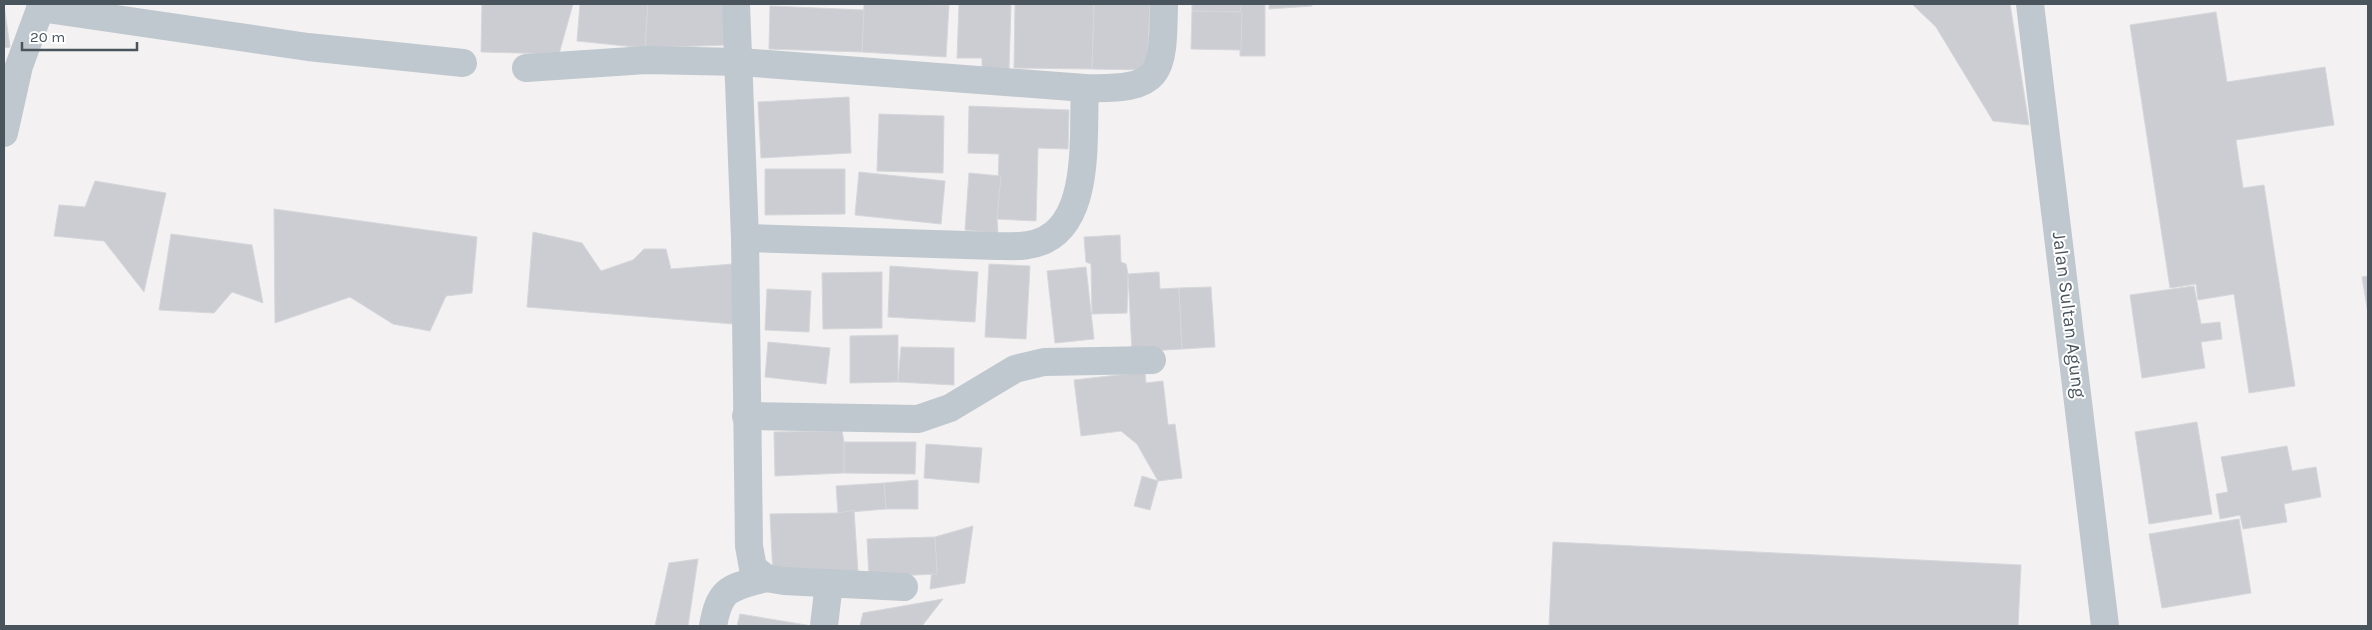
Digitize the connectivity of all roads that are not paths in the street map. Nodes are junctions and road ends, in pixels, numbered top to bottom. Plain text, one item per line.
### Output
1 (736, 4) edge
2 (1164, 4) edge
3 (2030, 4) edge
4 (41, 6) edge
5 (740, 62) junction
6 (463, 64) dead end
7 (526, 68) dead end
8 (1085, 88) junction
9 (4, 133) edge
10 (744, 238) junction
11 (1152, 360) dead end
12 (746, 416) junction
13 (766, 578) junction
14 (829, 583) junction
15 (904, 587) dead end
16 (713, 626) edge
17 (824, 626) edge
18 (2105, 626) edge

1 - 5 street
2 - 8 street
3 - 18 street, Jalan Sultan Agung
4 - 6 street
4 - 9 street
5 - 7 street
5 - 8 street
5 - 10 street
8 - 10 street
10 - 12 street
11 - 12 street
12 - 13 street
13 - 14 street
13 - 16 street
14 - 15 street
14 - 17 street

